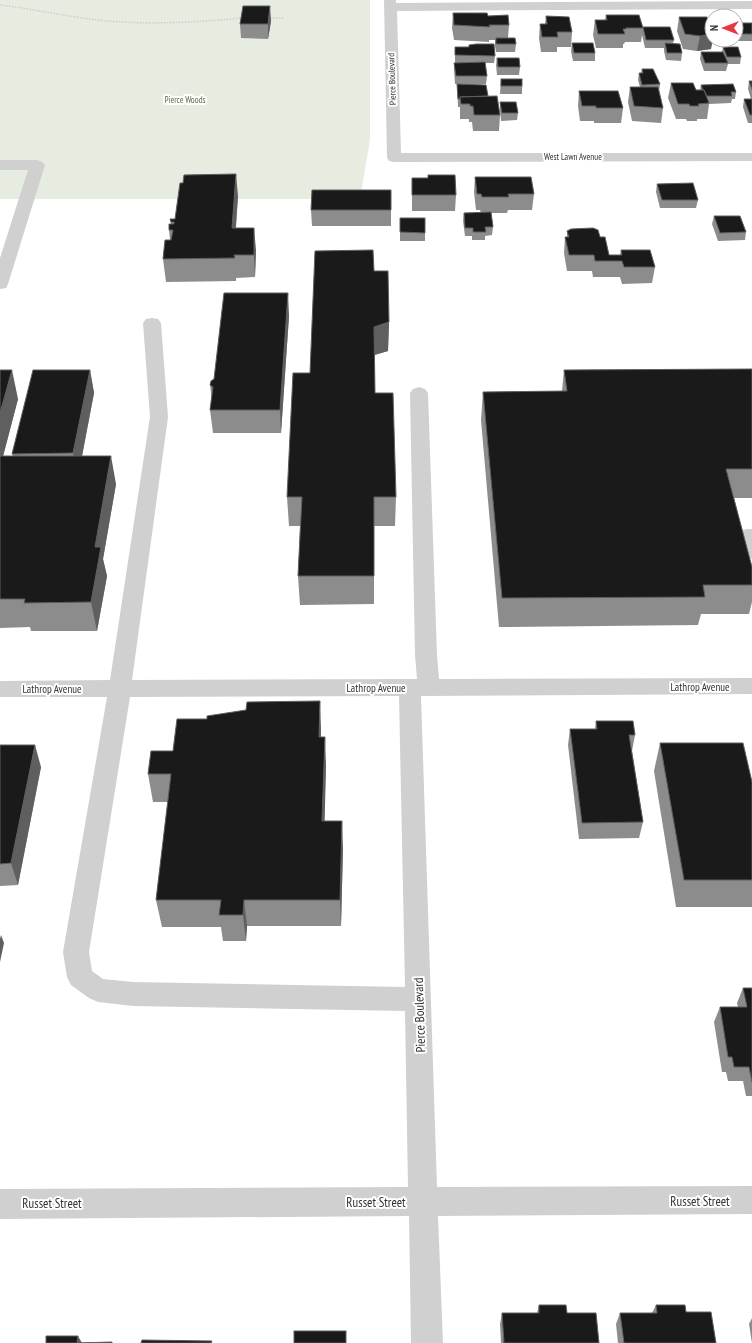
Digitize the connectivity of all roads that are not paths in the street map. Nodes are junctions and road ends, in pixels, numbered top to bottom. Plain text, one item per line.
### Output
1 (390, 4) edge
2 (752, 5) edge
3 (752, 157) edge
4 (394, 158) joint
5 (0, 165) edge
6 (0, 284) edge
7 (152, 323) dead end
8 (419, 392) dead end
9 (752, 536) edge
10 (752, 552) edge
11 (752, 686) edge
12 (119, 688) junction
13 (419, 688) junction
14 (0, 689) edge
15 (418, 999) junction
16 (752, 1200) edge
17 (423, 1202) junction
18 (0, 1204) edge
19 (427, 1343) edge

1 - 2 street
1 - 4 street, Pierce Boulevard
3 - 4 street, West Lawn Avenue
5 - 6 street
7 - 12 street
8 - 13 street, Pierce Boulevard
9 - 10 street
11 - 13 street, Lathrop Avenue
12 - 13 street, Lathrop Avenue
12 - 14 street, Lathrop Avenue
12 - 15 street
13 - 15 street, Pierce Boulevard
15 - 17 street, Pierce Boulevard
16 - 17 street, Russet Street
17 - 18 street, Russet Street
17 - 19 street, Pierce Boulevard

